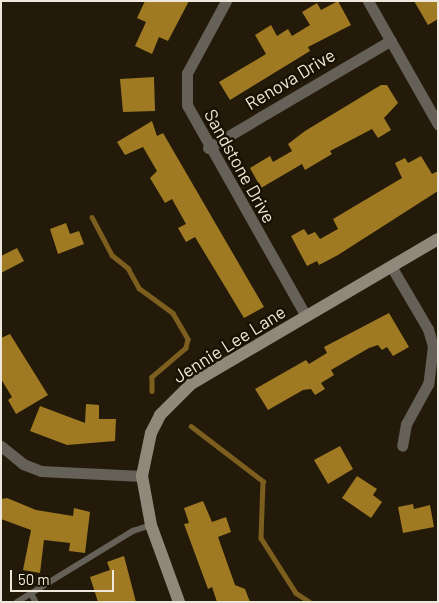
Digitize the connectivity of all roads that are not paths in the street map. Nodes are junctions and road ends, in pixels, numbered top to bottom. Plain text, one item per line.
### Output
1 (226, 1) edge
2 (368, 1) edge
3 (390, 40) junction
4 (438, 124) edge
5 (208, 148) junction
6 (438, 239) edge
7 (391, 266) junction
8 (306, 316) junction
9 (1, 446) edge
10 (402, 446) dead end
11 (142, 476) junction
12 (151, 525) junction
13 (31, 594) junction
14 (17, 602) edge
15 (36, 602) edge
16 (179, 602) edge

1 - 5 street, Sandstone Drive
2 - 3 street
3 - 4 street
3 - 5 street, Renova Drive
5 - 8 street, Sandstone Drive
6 - 7 street, Jennie Lee Lane
7 - 8 street, Jennie Lee Lane
7 - 10 street
8 - 11 street, Jennie Lee Lane
9 - 11 street
11 - 12 street, Jennie Lee Lane
12 - 13 lane
12 - 16 street, Jennie Lee Lane
13 - 14 lane
13 - 15 lane

